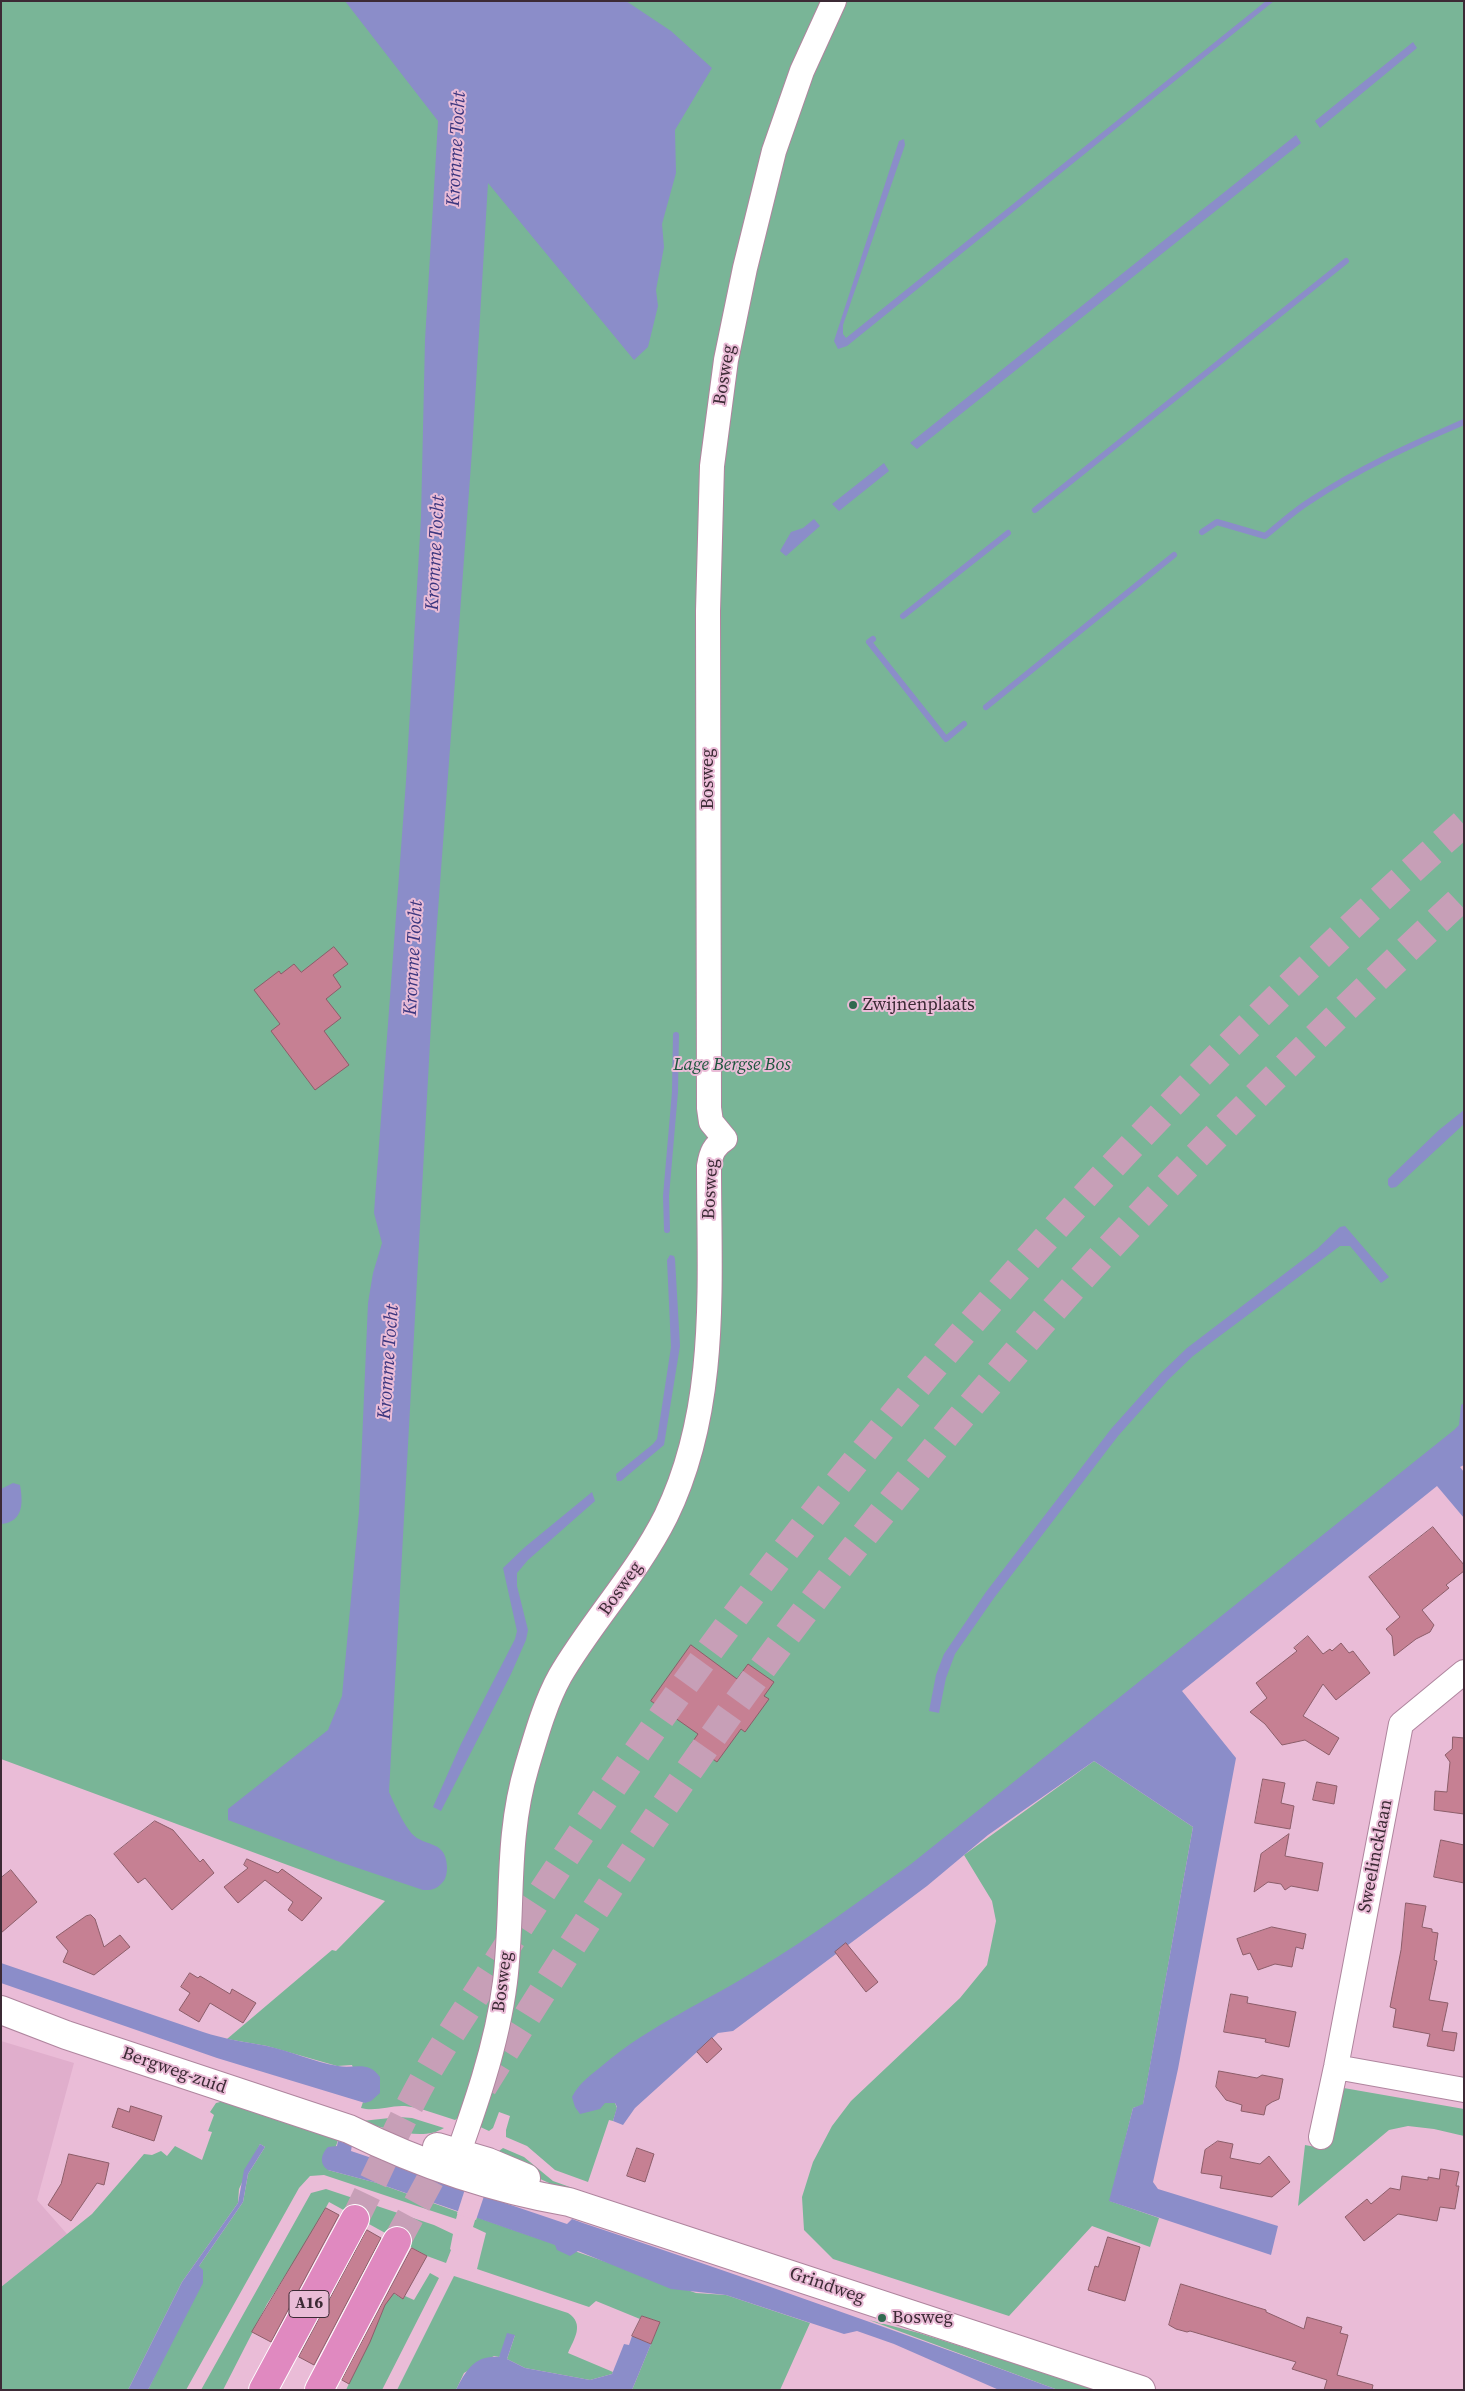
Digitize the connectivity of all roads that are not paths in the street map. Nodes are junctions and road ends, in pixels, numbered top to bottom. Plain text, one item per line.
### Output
1 (834, 1) edge
2 (1464, 1672) edge
3 (1, 2010) edge
4 (1336, 2067) junction
5 (1464, 2090) edge
6 (1321, 2137) dead end
7 (455, 2162) junction
8 (355, 2219) tunnel mouth
9 (398, 2241) tunnel mouth
10 (263, 2390) edge
11 (319, 2390) edge
12 (1140, 2390) edge

1 - 7 street, Bosweg
2 - 4 street, Sweelincklaan
3 - 7 street, Bergweg-zuid
4 - 5 street
4 - 6 street, Sweelincklaan
7 - 12 street, Grindweg
8 - 10 highway, A16
9 - 11 highway, A16

